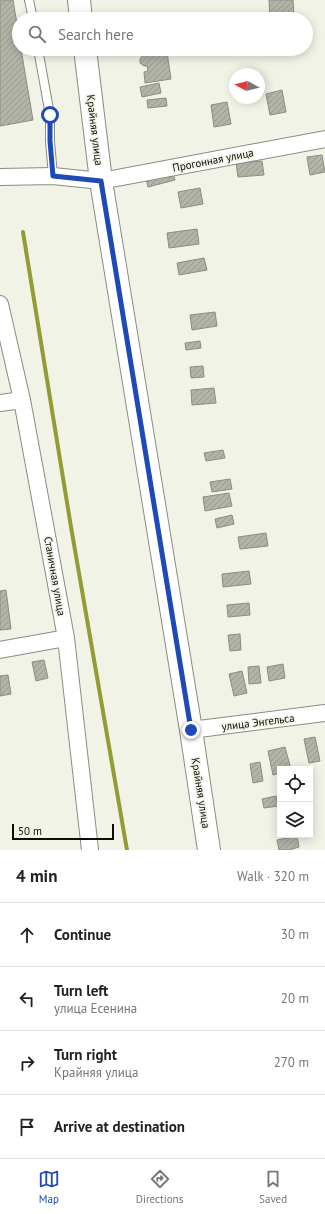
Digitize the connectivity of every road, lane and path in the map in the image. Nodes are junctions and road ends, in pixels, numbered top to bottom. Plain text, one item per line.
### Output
1 (29, 0) edge
2 (78, 0) edge
3 (32, 12) edge
4 (80, 12) edge
5 (39, 56) edge
6 (86, 56) edge
7 (325, 139) edge
8 (53, 176) junction
9 (0, 177) edge
10 (101, 181) junction
11 (0, 304) edge
12 (22, 400) junction
13 (0, 403) edge
14 (66, 638) junction
15 (0, 650) edge
16 (325, 713) edge
17 (191, 730) junction
18 (90, 850) edge
19 (210, 850) edge

1 - 3 lane
2 - 4 main road
5 - 8 lane
6 - 10 main road, Крайняя улица
7 - 10 street, Прогонная улица
8 - 9 street, Прогонная улица
8 - 10 street, Прогонная улица
10 - 17 main road, Крайняя улица
11 - 12 street, Станичная улица
12 - 13 street
12 - 14 street, Станичная улица
14 - 15 street
14 - 18 street, Станичная улица
16 - 17 street, улица Энгельса
17 - 19 main road, Крайняя улица

